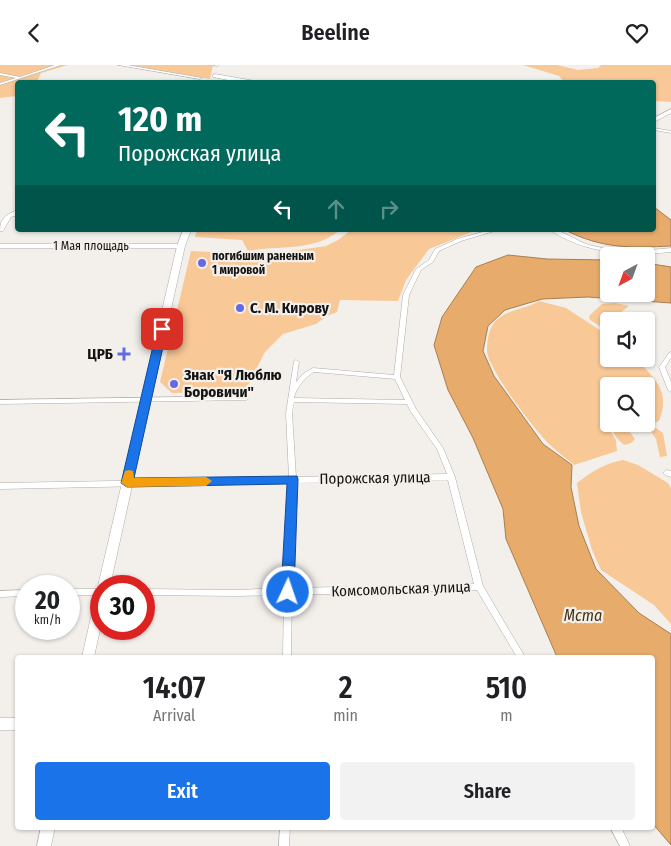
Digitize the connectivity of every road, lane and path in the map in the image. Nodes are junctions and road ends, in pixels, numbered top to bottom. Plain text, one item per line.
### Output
1 (48, 65) edge
2 (120, 65) edge
3 (216, 65) edge
4 (57, 66) edge
5 (0, 74) edge
6 (215, 76) junction
7 (19, 77) junction
8 (200, 78) dead end
9 (214, 80) edge
10 (238, 80) edge
11 (0, 84) edge
12 (671, 111) edge
13 (656, 119) edge
14 (656, 129) edge
15 (671, 132) edge
16 (14, 213) edge
17 (0, 229) edge
18 (186, 232) edge
19 (489, 232) edge
20 (556, 232) edge
21 (0, 246) edge
22 (181, 246) junction
23 (671, 251) edge
24 (671, 354) edge
25 (296, 362) dead end
26 (397, 377) junction
27 (671, 390) edge
28 (292, 391) junction
29 (246, 398) dead end
30 (146, 400) junction
31 (291, 400) junction
32 (0, 402) edge
33 (410, 402) junction
34 (451, 477) junction
35 (293, 479) junction
36 (127, 483) junction
37 (0, 486) edge
38 (106, 575) edge
39 (479, 587) junction
40 (155, 592) edge
41 (288, 592) junction
42 (15, 593) edge
43 (0, 594) edge
44 (92, 640) edge
45 (88, 655) edge
46 (288, 655) edge
47 (520, 655) edge
48 (0, 724) edge
49 (15, 724) edge
50 (47, 830) edge
51 (285, 830) edge
52 (617, 830) edge
53 (44, 846) edge
54 (284, 846) edge
55 (625, 846) edge

1 - 4 street
2 - 8 street
3 - 6 main road
4 - 7 street
5 - 7 street
6 - 9 main road
6 - 10 main road
7 - 11 street
12 - 13 main road
14 - 15 street
16 - 17 main road
18 - 22 main road
19 - 26 street
20 - 23 street
21 - 22 street, 1 Мая площадь
22 - 30 main road
24 - 27 street
25 - 28 street
26 - 28 street
26 - 33 street
28 - 31 street
29 - 30 street
30 - 32 street
30 - 36 main road
31 - 33 street
31 - 35 street
33 - 34 street
34 - 35 street, Порожская улица
34 - 39 street
35 - 36 street, Порожская улица
35 - 41 street
36 - 37 street, Порожская улица
36 - 38 main road
39 - 41 street, Комсомольская улица
39 - 47 street
40 - 41 street, Комсомольская улица
41 - 46 street
42 - 43 street
44 - 45 main road
48 - 49 main road
50 - 53 main road
51 - 54 street
52 - 55 street

